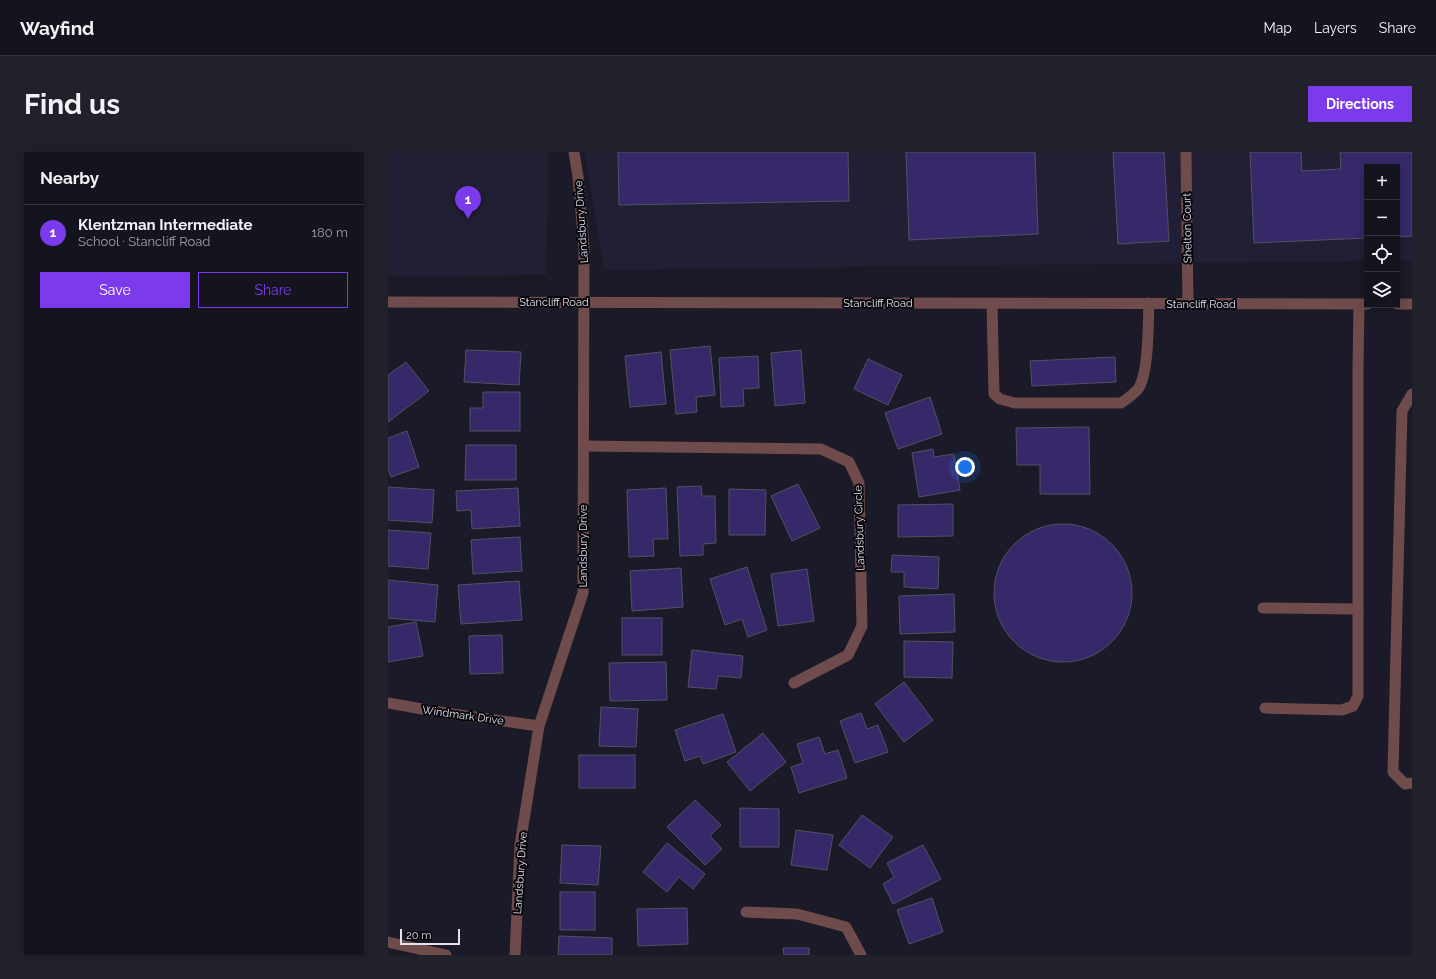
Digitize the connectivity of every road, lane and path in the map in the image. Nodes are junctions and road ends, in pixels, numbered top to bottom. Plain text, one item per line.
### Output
1 (574, 152) edge
2 (1186, 152) edge
3 (388, 302) edge
4 (583, 302) junction
5 (992, 303) junction
6 (1149, 303) junction
7 (1188, 304) junction
8 (1363, 304) edge
9 (1400, 304) edge
10 (1412, 304) edge
11 (1412, 394) edge
12 (584, 446) junction
13 (1263, 608) dead end
14 (1358, 609) junction
15 (794, 684) dead end
16 (388, 703) edge
17 (1265, 708) dead end
18 (538, 726) junction
19 (1412, 784) edge
20 (746, 912) dead end
21 (388, 942) edge
22 (446, 955) edge
23 (516, 955) edge
24 (861, 955) edge

1 - 4 street, Landsbury Drive
2 - 7 street, Shelton Court
3 - 4 street, Stancliff Road
4 - 5 street, Stancliff Road
4 - 12 street, Landsbury Drive
5 - 6 street, Stancliff Road
5 - 6 street
6 - 7 street, Stancliff Road
7 - 8 street, Stancliff Road
8 - 14 street
9 - 10 street
11 - 19 street
12 - 15 street, Landsbury Circle
12 - 18 street, Landsbury Drive
13 - 14 street
14 - 17 street
16 - 18 street, Windmark Drive
18 - 23 street, Landsbury Drive
20 - 24 street
21 - 22 street

